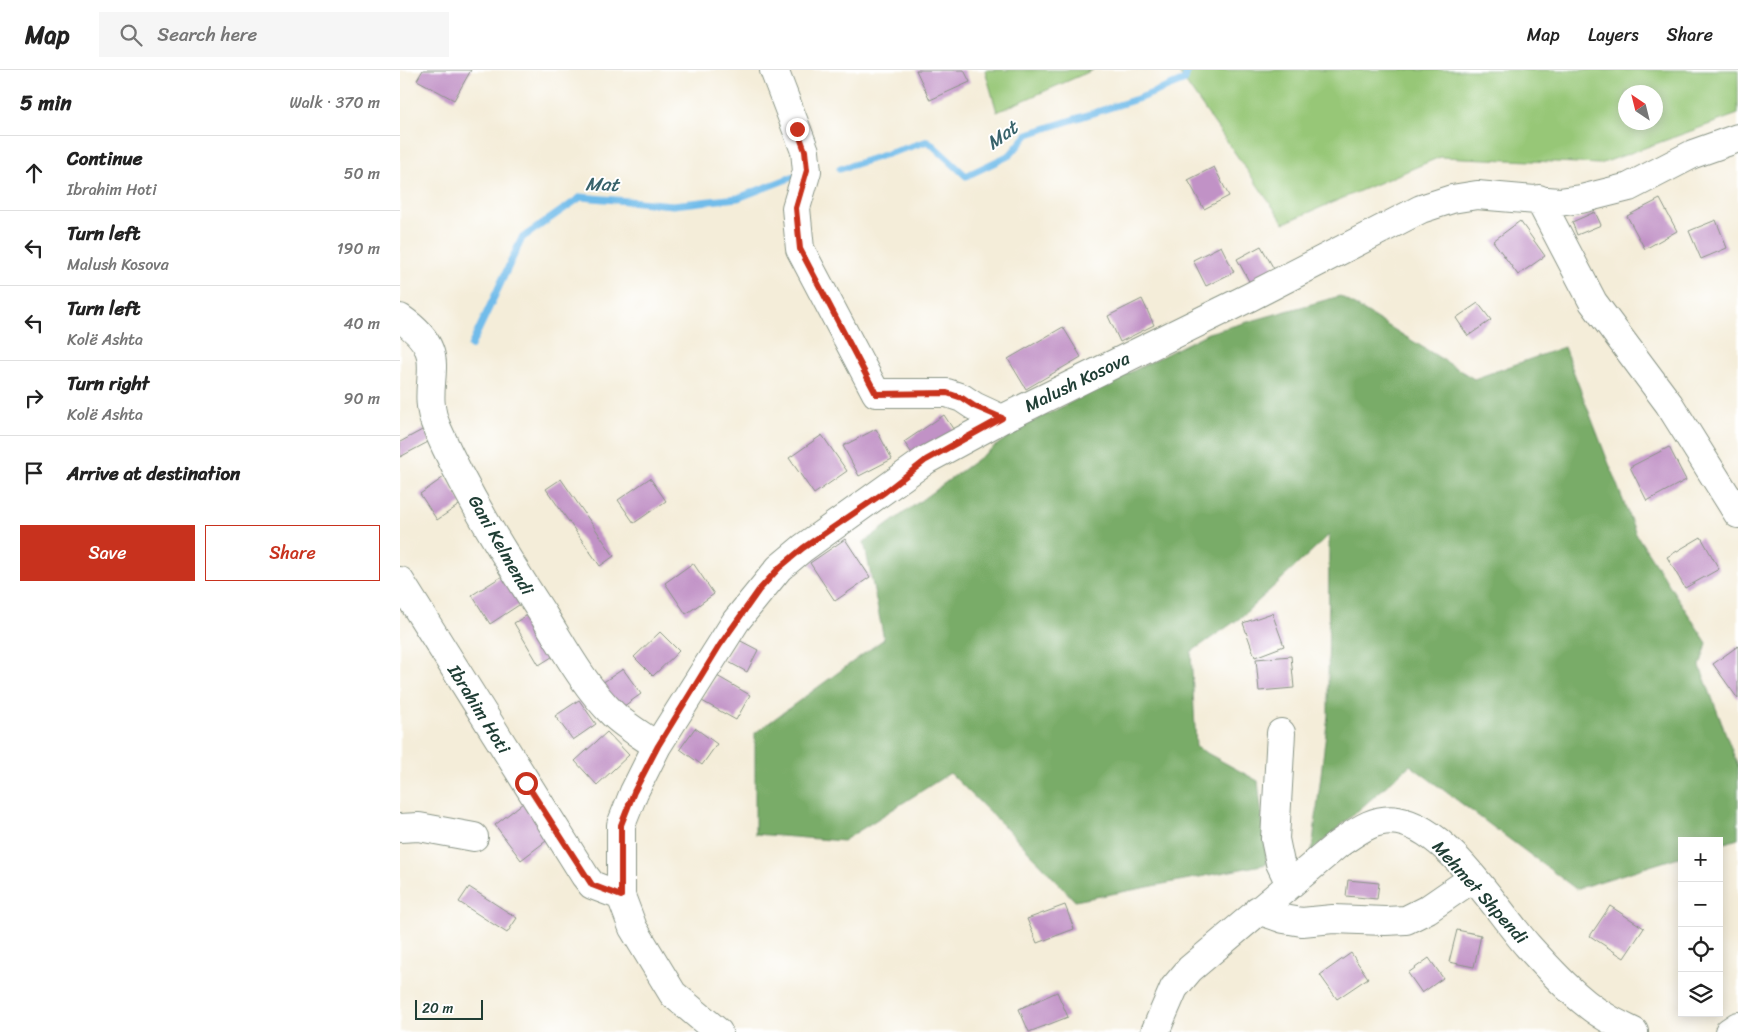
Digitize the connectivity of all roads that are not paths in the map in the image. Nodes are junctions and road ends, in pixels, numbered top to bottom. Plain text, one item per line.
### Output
1 (774, 70) edge
2 (1738, 138) edge
3 (1539, 199) junction
4 (400, 318) edge
5 (1002, 418) junction
6 (1738, 514) edge
7 (400, 581) edge
8 (1281, 733) dead end
9 (658, 746) junction
10 (400, 828) edge
11 (474, 837) dead end
12 (1473, 878) junction
13 (1290, 884) junction
14 (621, 896) junction
15 (1258, 910) junction
16 (1738, 1026) edge
17 (718, 1032) edge
18 (1155, 1032) edge
19 (1634, 1032) edge
20 (1729, 1032) edge

1 - 5 street
2 - 3 street, Malush Kosova
3 - 5 street, Malush Kosova
3 - 6 street
4 - 9 street, Gani Kelmendi
5 - 9 street, Malush Kosova
7 - 14 street, Ibrahim Hoti
8 - 13 street
9 - 14 street, Malush Kosova
10 - 11 street
12 - 13 street, Mehmet Shpendi
12 - 15 street
12 - 19 street, Mehmet Shpendi
13 - 15 street, Mehmet Shpendi
14 - 17 street, Malush Kosova
15 - 18 street, Mehmet Shpendi
16 - 20 street

